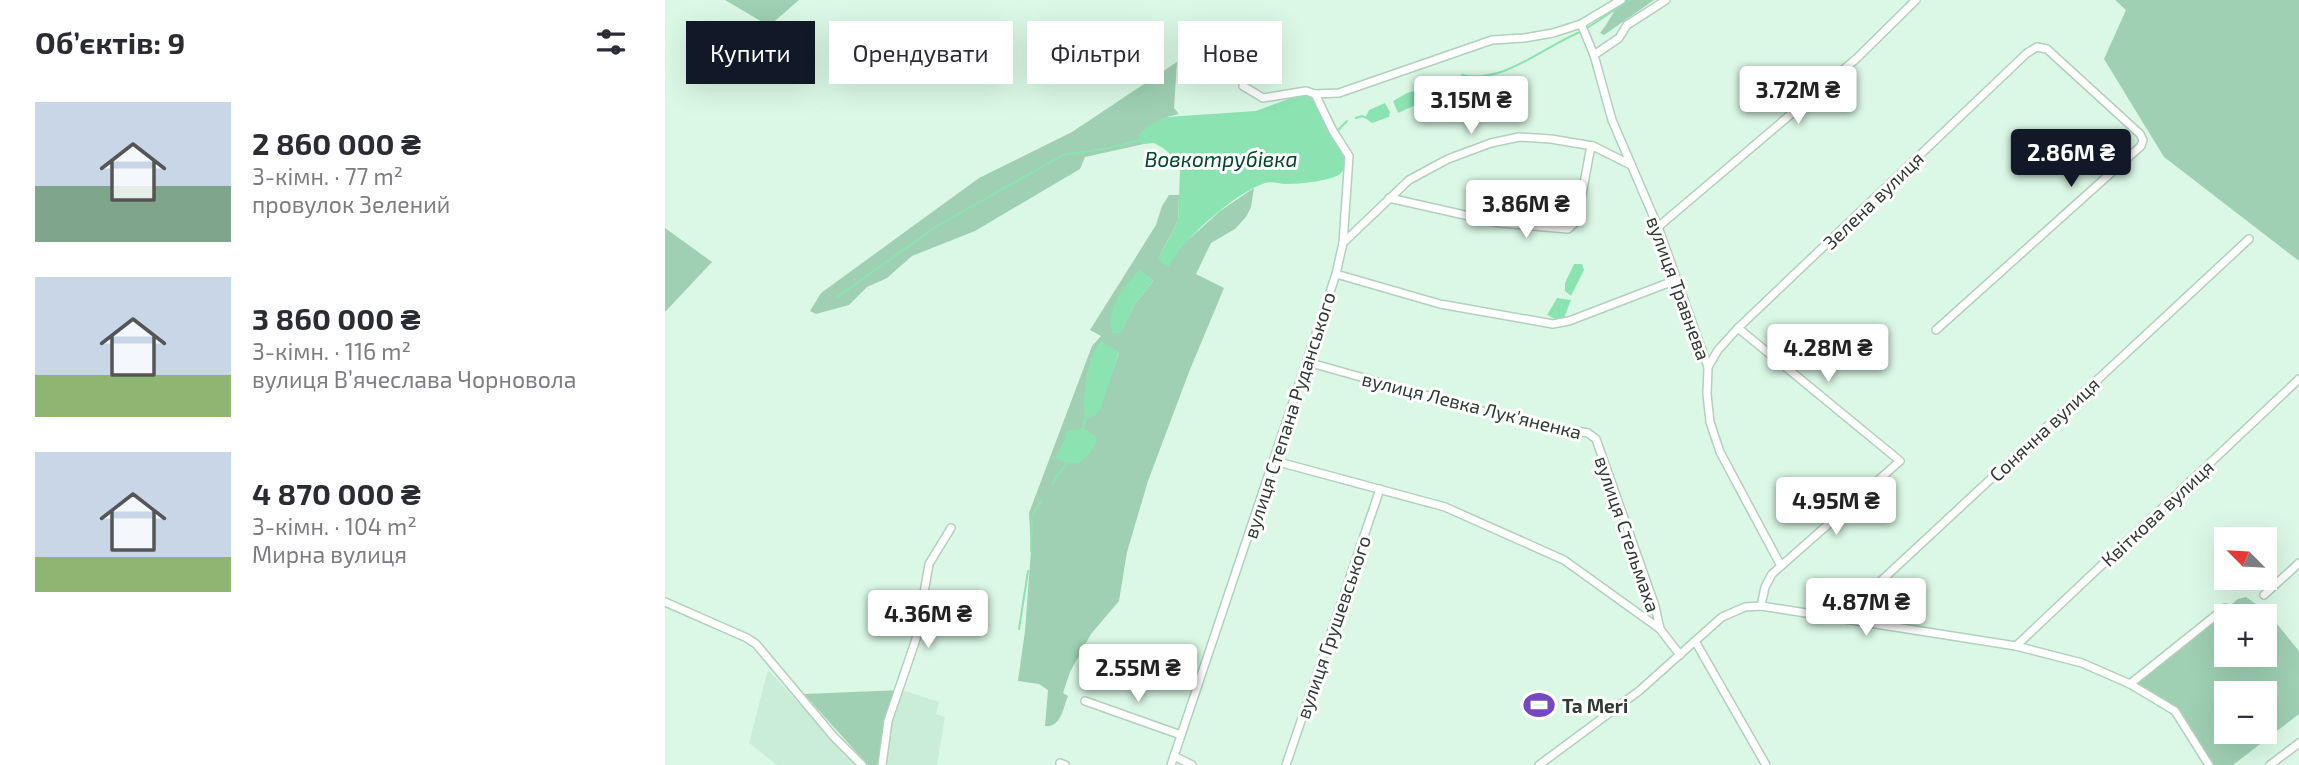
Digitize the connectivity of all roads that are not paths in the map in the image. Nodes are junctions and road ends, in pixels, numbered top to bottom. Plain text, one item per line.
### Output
1 (1621, 0) edge
2 (1666, 0) edge
3 (1916, 0) edge
4 (1581, 24) junction
5 (1594, 55) junction
6 (1243, 86) dead end
7 (1315, 94) junction
8 (1593, 146) junction
9 (1630, 164) junction
10 (1389, 198) junction
11 (1658, 227) junction
12 (2249, 239) dead end
13 (1343, 243) junction
14 (1336, 274) junction
15 (1675, 280) junction
16 (1738, 328) junction
17 (1936, 330) dead end
18 (1307, 362) junction
19 (1708, 367) junction
20 (2299, 379) edge
21 (1596, 439) joint
22 (1275, 461) junction
23 (1380, 489) junction
24 (951, 528) dead end
25 (2299, 563) edge
26 (1781, 566) junction
27 (2264, 595) dead end
28 (665, 602) edge
29 (1761, 606) junction
30 (2214, 617) edge
31 (1840, 620) junction
32 (1660, 629) junction
33 (1695, 641) junction
34 (2016, 646) junction
35 (1680, 655) junction
36 (2130, 684) junction
37 (1085, 701) dead end
38 (1181, 735) junction
39 (2299, 743) edge
40 (1174, 756) junction
41 (862, 765) edge
42 (882, 765) edge
43 (1171, 765) edge
44 (1192, 765) edge
45 (1286, 765) edge
46 (1539, 765) edge
47 (1766, 765) edge
48 (2209, 765) edge
49 (2270, 765) edge

1 - 4 street
2 - 5 street
3 - 11 street
4 - 5 street, вулиця Травнева
4 - 7 street
5 - 9 street, вулиця Травнева
6 - 7 street
7 - 13 street, вулиця Степана Руданського
8 - 9 street
8 - 10 street
8 - 10 street
9 - 11 street, вулиця Травнева
10 - 13 street
11 - 15 street, вулиця Травнева
12 - 31 street, Сонячна вулиця
13 - 14 street, вулиця Степана Руданського
14 - 15 street
14 - 18 street, вулиця Степана Руданського
15 - 19 street, вулиця Травнева
16 - 17 street, Зелена вулиця
16 - 19 street, Зелена вулиця
16 - 26 street
18 - 21 street, вулиця Левка Лук'яненка
18 - 22 street, вулиця Степана Руданського
19 - 26 street, вулиця Травнева
20 - 34 street, Квіткова вулиця
21 - 32 street, вулиця Стельмаха
22 - 23 street
22 - 38 street, вулиця Степана Руданського
23 - 32 street
23 - 45 street, вулиця Грушевського
24 - 42 street
25 - 27 street
26 - 29 street
28 - 41 street
29 - 31 street
29 - 33 street
30 - 36 street
31 - 34 street
32 - 35 street
33 - 35 street
33 - 47 street
34 - 36 street
35 - 46 street
36 - 48 street
37 - 38 street
38 - 40 street, вулиця Степана Руданського
39 - 49 street
40 - 43 street, вулиця Степана Руданського
40 - 44 street

